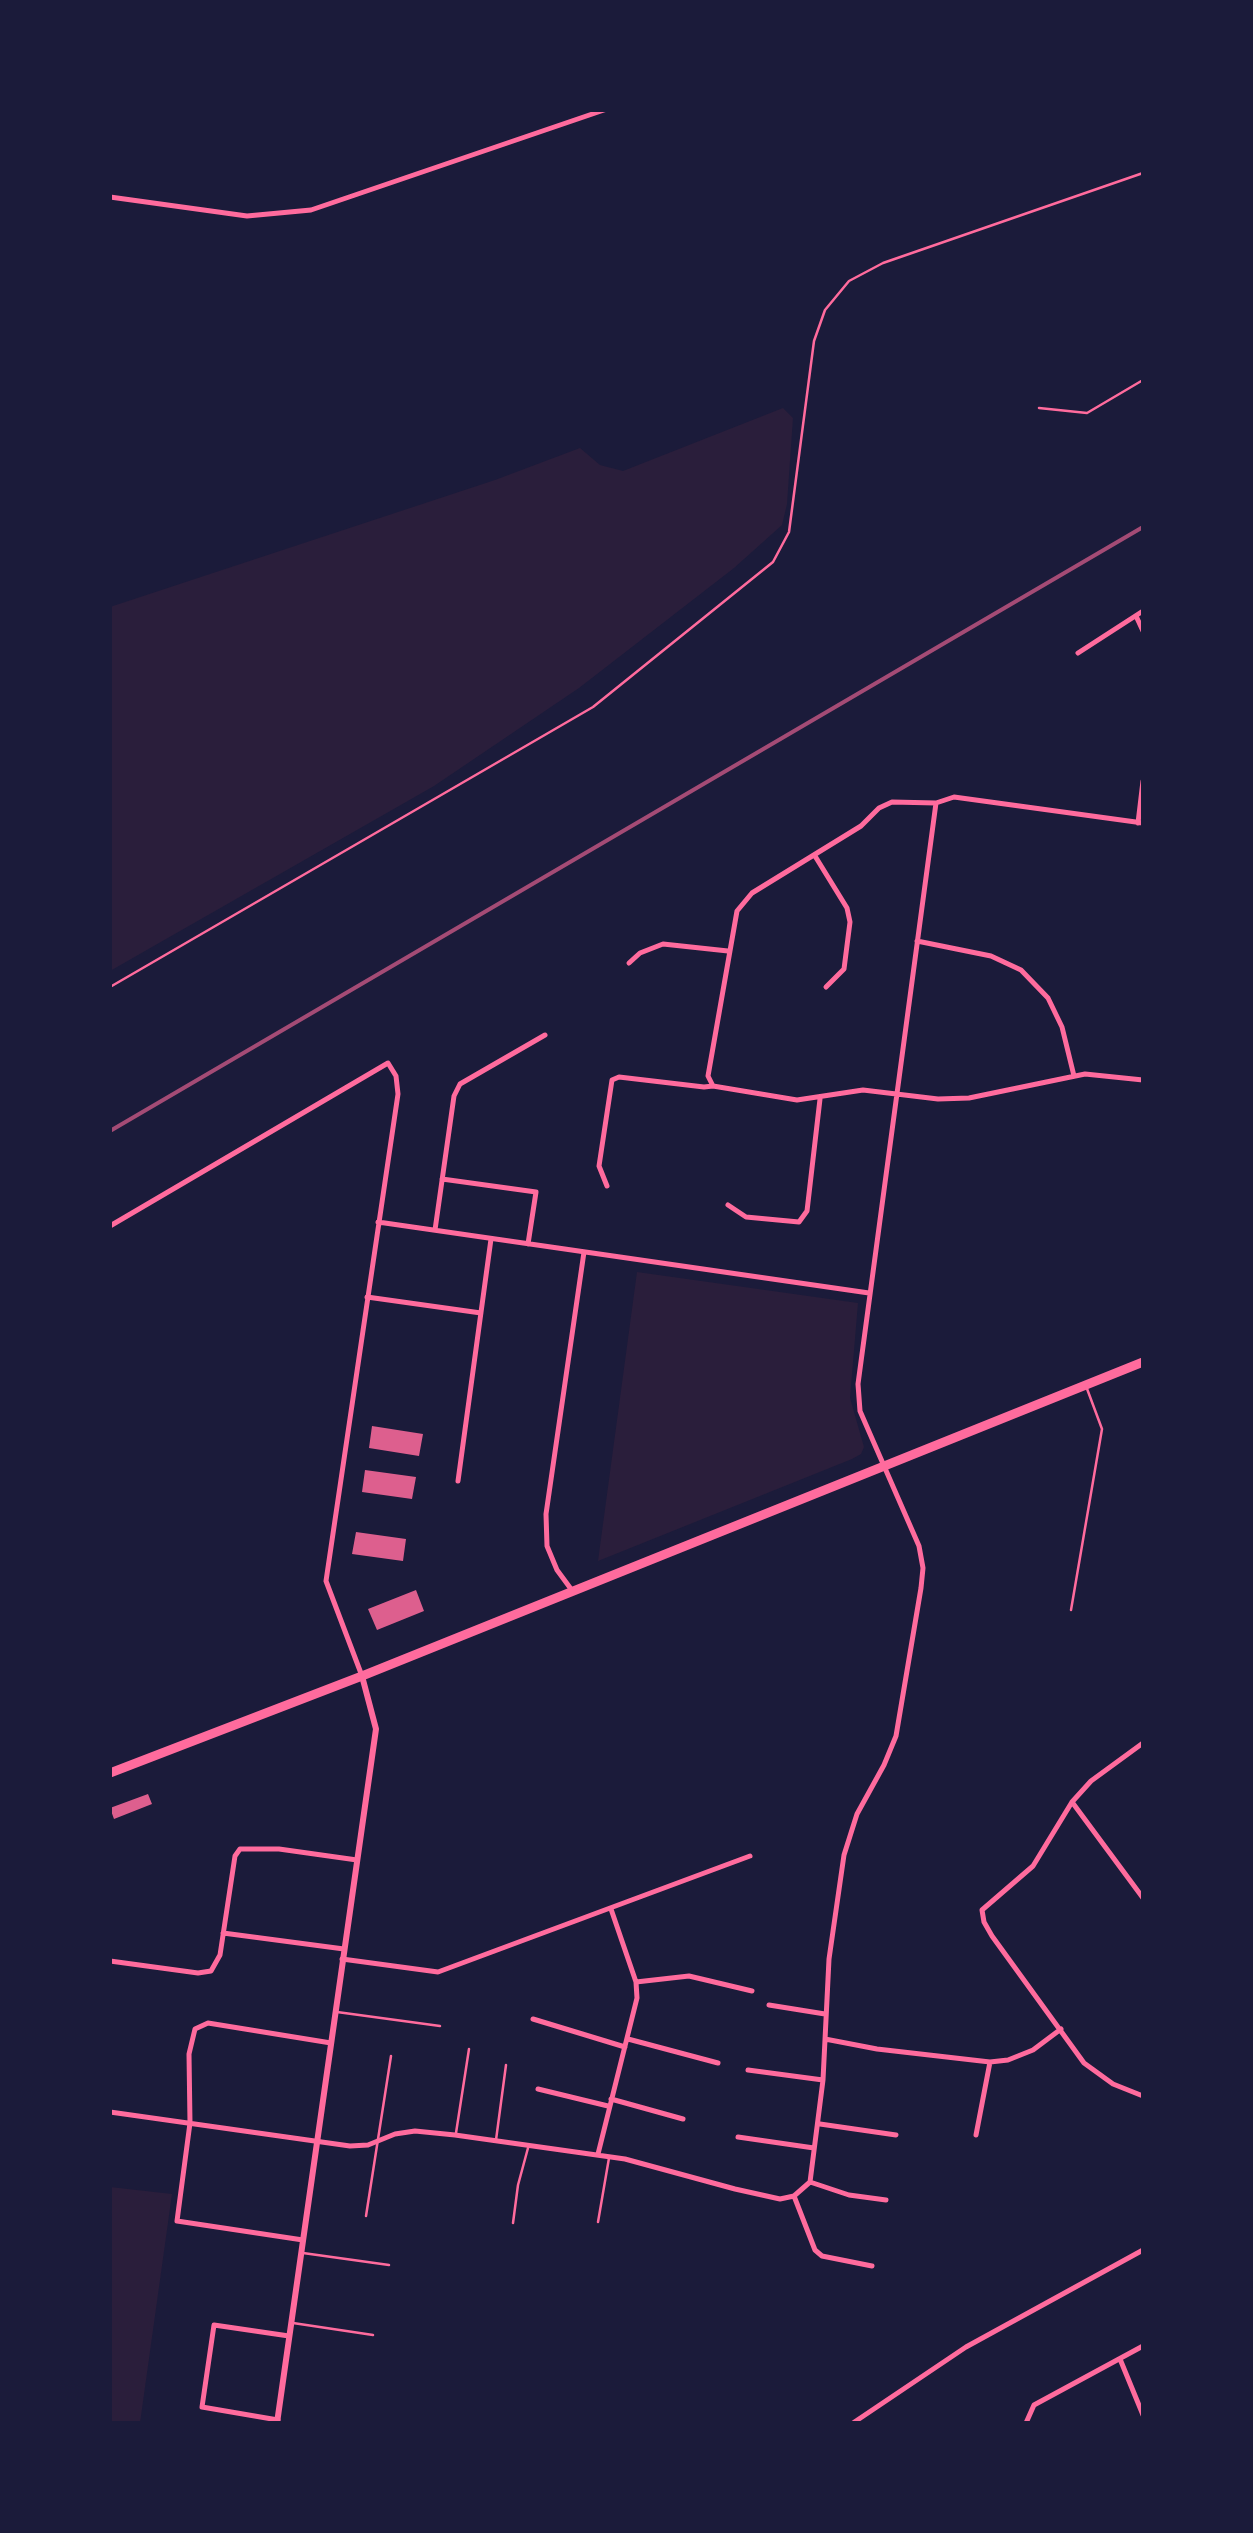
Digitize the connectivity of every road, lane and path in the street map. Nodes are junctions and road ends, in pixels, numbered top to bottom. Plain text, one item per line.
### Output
1 (604, 110) edge
2 (1143, 173) edge
3 (110, 197) edge
4 (1143, 380) edge
5 (1039, 408) dead end
6 (1143, 611) edge
7 (1136, 616) junction
8 (1143, 631) edge
9 (1078, 653) dead end
10 (1143, 781) edge
11 (936, 803) junction
12 (1140, 823) edge
13 (815, 856) junction
14 (916, 941) junction
15 (728, 951) junction
16 (628, 963) dead end
17 (110, 987) edge
18 (826, 987) dead end
19 (544, 1035) dead end
20 (1074, 1076) junction
21 (1143, 1080) edge
22 (713, 1086) junction
23 (896, 1093) junction
24 (820, 1098) junction
25 (442, 1179) junction
26 (608, 1186) dead end
27 (728, 1204) dead end
28 (378, 1222) junction
29 (110, 1226) edge
30 (435, 1230) junction
31 (491, 1238) junction
32 (528, 1244) junction
33 (584, 1252) junction
34 (869, 1293) junction
35 (367, 1297) junction
36 (481, 1313) junction
37 (1143, 1362) edge
38 (1086, 1385) junction
39 (884, 1465) junction
40 (458, 1481) dead end
41 (572, 1590) junction
42 (1071, 1610) dead end
43 (362, 1676) junction
44 (1143, 1743) edge
45 (110, 1772) edge
46 (1072, 1802) junction
47 (750, 1856) dead end
48 (357, 1860) junction
49 (1143, 1898) edge
50 (611, 1909) junction
51 (223, 1933) junction
52 (344, 1949) junction
53 (342, 1959) junction
54 (110, 1961) edge
55 (636, 1982) junction
56 (752, 1991) dead end
57 (769, 2005) dead end
58 (335, 2012) junction
59 (825, 2014) junction
60 (533, 2019) dead end
61 (440, 2026) dead end
62 (1061, 2029) junction
63 (628, 2039) junction
64 (824, 2039) junction
65 (331, 2042) junction
66 (626, 2047) junction
67 (469, 2049) dead end
68 (391, 2056) dead end
69 (990, 2062) junction
70 (718, 2063) dead end
71 (506, 2065) dead end
72 (748, 2070) dead end
73 (823, 2080) junction
74 (538, 2088) dead end
75 (1143, 2096) edge
76 (609, 2103) junction
77 (110, 2112) edge
78 (683, 2119) dead end
79 (190, 2123) junction
80 (818, 2124) junction
81 (455, 2135) junction
82 (896, 2135) dead end
83 (976, 2135) dead end
84 (738, 2137) dead end
85 (317, 2140) junction
86 (378, 2142) junction
87 (496, 2142) junction
88 (528, 2147) junction
89 (814, 2148) junction
90 (598, 2154) junction
91 (609, 2156) junction
92 (810, 2182) junction
93 (794, 2196) junction
94 (886, 2200) dead end
95 (366, 2216) dead end
96 (598, 2222) dead end
97 (514, 2223) dead end
98 (303, 2240) junction
99 (1143, 2250) edge
100 (301, 2253) junction
101 (390, 2265) dead end
102 (872, 2266) dead end
103 (291, 2323) junction
104 (373, 2335) dead end
105 (290, 2336) junction
106 (1143, 2346) edge
107 (1120, 2358) junction
108 (1143, 2415) edge
109 (278, 2422) edge
110 (853, 2423) edge
111 (1026, 2423) edge

1 - 3 street
2 - 17 lane
4 - 5 lane
6 - 7 street
7 - 8 street
7 - 9 street
10 - 12 street
11 - 12 street
11 - 13 street
11 - 14 street
13 - 15 street
13 - 18 street
14 - 20 street
14 - 23 street
15 - 16 street
15 - 22 street
19 - 25 street
20 - 21 street
20 - 23 street
22 - 24 street
22 - 26 street
23 - 24 street
23 - 34 street
24 - 27 street
25 - 30 street
25 - 32 street
28 - 29 street
28 - 30 street
28 - 35 street
30 - 31 street
31 - 32 street
31 - 36 street
32 - 33 street
33 - 34 street
33 - 41 street
34 - 39 street
35 - 36 street
35 - 43 street
36 - 40 street
37 - 38 main road
38 - 39 main road
38 - 42 lane
39 - 41 main road
39 - 59 street
41 - 43 main road
43 - 45 main road
43 - 48 street
44 - 46 street
46 - 49 street
46 - 62 street
47 - 50 street
48 - 51 street
48 - 52 street
50 - 53 street
50 - 55 street
51 - 52 street
51 - 54 street
52 - 53 street
53 - 58 street
55 - 56 street
55 - 63 street
57 - 59 street
58 - 61 lane
58 - 65 street
59 - 64 street
60 - 66 street
62 - 69 street
62 - 75 street
63 - 66 street
63 - 70 street
64 - 69 street
64 - 73 street
65 - 79 street
65 - 85 street
66 - 76 street
67 - 81 lane
68 - 86 lane
69 - 83 street
71 - 87 lane
72 - 73 street
73 - 80 street
74 - 76 street
76 - 78 street
76 - 90 street
77 - 79 street
79 - 85 street
79 - 98 street
80 - 82 street
80 - 89 street
81 - 86 street
81 - 87 street
84 - 89 street
85 - 86 street
85 - 98 street
86 - 95 lane
87 - 88 street
88 - 90 street
88 - 97 lane
89 - 92 street
90 - 91 street
91 - 93 street
91 - 96 lane
92 - 93 street
92 - 94 street
93 - 102 street
98 - 100 street
99 - 110 street
100 - 101 lane
100 - 103 street
103 - 104 lane
103 - 105 street
105 - 109 street
105 - 109 street
106 - 107 street
107 - 108 street
107 - 111 street

